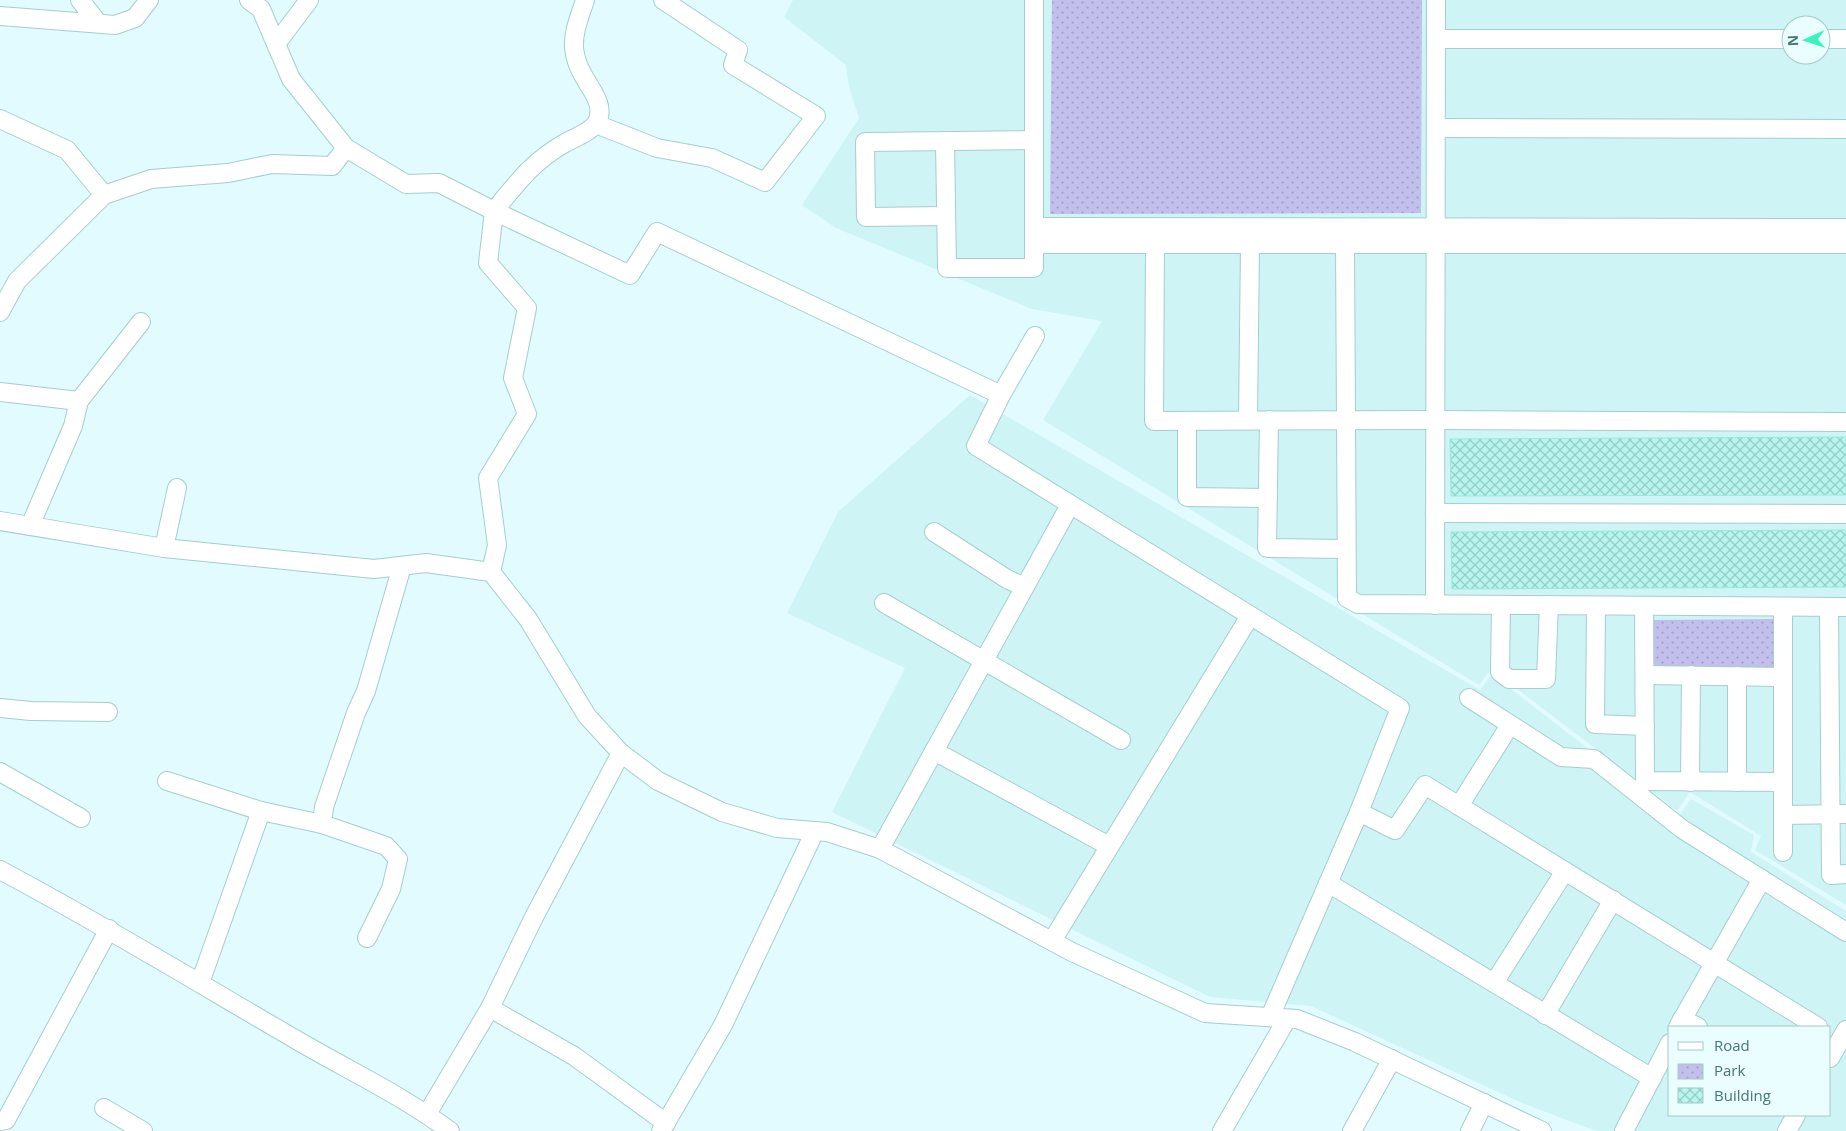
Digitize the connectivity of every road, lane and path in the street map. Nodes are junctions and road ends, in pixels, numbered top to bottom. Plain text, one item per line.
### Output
1 (80, 0) edge
2 (149, 0) edge
3 (249, 0) edge
4 (310, 0) edge
5 (585, 0) edge
6 (663, 0) edge
7 (1034, 0) edge
8 (1436, 0) edge
9 (0, 16) edge
10 (98, 23) junction
11 (1436, 39) junction
12 (1781, 39) edge
13 (1831, 39) edge
14 (1846, 39) edge
15 (276, 44) junction
16 (0, 119) edge
17 (596, 124) junction
18 (1436, 128) junction
19 (1846, 129) edge
20 (1034, 140) junction
21 (945, 141) junction
22 (346, 148) junction
23 (104, 195) junction
24 (494, 211) junction
25 (946, 216) junction
26 (1846, 228) edge
27 (1034, 236) junction
28 (1436, 236) junction
29 (1155, 244) junction
30 (1250, 244) junction
31 (1345, 244) junction
32 (1846, 244) edge
33 (0, 312) edge
34 (141, 322) dead end
35 (1035, 336) dead end
36 (0, 392) edge
37 (1002, 395) junction
38 (79, 401) junction
39 (1248, 420) junction
40 (1269, 420) junction
41 (1346, 420) junction
42 (1435, 420) junction
43 (1188, 421) junction
44 (1846, 422) edge
45 (177, 488) dead end
46 (1268, 498) junction
47 (1070, 505) junction
48 (1435, 513) junction
49 (1846, 514) edge
50 (0, 521) edge
51 (30, 526) junction
52 (934, 532) dead end
53 (164, 548) junction
54 (1346, 549) junction
55 (402, 566) junction
56 (492, 572) junction
57 (1024, 587) junction
58 (884, 603) dead end
59 (1435, 605) junction
60 (1501, 605) junction
61 (1548, 605) junction
62 (1596, 606) junction
63 (1644, 606) junction
64 (1783, 607) junction
65 (1838, 607) edge
66 (1250, 616) junction
67 (984, 660) junction
68 (1644, 675) junction
69 (1691, 675) junction
70 (1738, 676) junction
71 (1783, 677) junction
72 (1469, 698) dead end
73 (0, 708) edge
74 (108, 712) dead end
75 (1510, 725) junction
76 (1645, 726) junction
77 (1121, 740) dead end
78 (934, 751) junction
79 (621, 753) junction
80 (0, 772) edge
81 (167, 781) dead end
82 (1690, 782) junction
83 (1737, 782) junction
84 (1783, 782) junction
85 (1459, 806) junction
86 (261, 811) junction
87 (1359, 812) junction
88 (1838, 814) edge
89 (1783, 815) junction
90 (81, 818) dead end
91 (322, 824) junction
92 (815, 831) junction
93 (1109, 846) junction
94 (880, 848) junction
95 (1783, 852) dead end
96 (0, 870) edge
97 (1565, 871) junction
98 (1846, 874) edge
99 (1762, 879) junction
100 (1328, 884) junction
101 (1613, 900) junction
102 (109, 929) junction
103 (1846, 932) edge
104 (367, 938) dead end
105 (1052, 940) junction
106 (1714, 962) junction
107 (200, 983) junction
108 (1494, 984) junction
109 (490, 1008) junction
110 (1545, 1014) junction
111 (1279, 1018) junction
112 (1680, 1023) edge
113 (1694, 1026) edge
114 (1816, 1026) edge
115 (1668, 1047) edge
116 (1392, 1060) junction
117 (1652, 1078) junction
118 (1484, 1103) junction
119 (104, 1108) dead end
120 (427, 1114) junction
121 (1795, 1116) edge
122 (0, 1121) edge
123 (664, 1127) edge
124 (143, 1131) edge
125 (450, 1131) edge
126 (1222, 1131) edge
127 (1352, 1131) edge
128 (1470, 1131) edge
129 (1542, 1131) edge
130 (1624, 1131) edge
131 (1787, 1131) edge

1 - 10 street
2 - 10 street
3 - 15 street
4 - 15 street
5 - 17 street
6 - 17 street
7 - 20 street
8 - 11 street
9 - 10 street
11 - 12 street
11 - 18 street
13 - 14 street
15 - 22 street
16 - 23 street
17 - 24 street
18 - 19 street
18 - 28 street
20 - 21 street
20 - 27 street
21 - 25 street
21 - 25 street
22 - 23 street
22 - 24 street
23 - 33 street
24 - 37 street
24 - 56 street
25 - 27 street
26 - 28 street
27 - 28 street
27 - 29 street
28 - 31 street
28 - 32 street
28 - 42 street
29 - 30 street
29 - 43 street
30 - 31 street
30 - 39 street
31 - 41 street
34 - 38 street
35 - 37 street
36 - 38 street
37 - 47 street
38 - 51 street
39 - 40 street
39 - 43 street
40 - 41 street
40 - 46 street
41 - 42 street
41 - 54 street
42 - 44 street
42 - 48 street
43 - 46 street
45 - 53 street
46 - 54 street
47 - 57 street
47 - 66 street
48 - 49 street
48 - 59 street
50 - 51 street
51 - 53 street
52 - 57 street
53 - 55 street
54 - 59 street
55 - 56 street
55 - 91 street
56 - 79 street
57 - 67 street
58 - 67 street
59 - 60 street
60 - 61 street
60 - 61 street
61 - 62 street
62 - 63 street
62 - 76 street
63 - 64 street
63 - 68 street
64 - 65 street
64 - 71 street
65 - 88 street
66 - 87 street
66 - 93 street
67 - 77 street
67 - 78 street
68 - 69 street
68 - 76 street
69 - 70 street
69 - 82 street
70 - 71 street
70 - 83 street
71 - 84 street
72 - 75 street
73 - 74 street
75 - 85 street
75 - 99 street
76 - 82 street
78 - 93 street
78 - 94 street
79 - 92 street
79 - 109 street
80 - 90 street
81 - 86 street
82 - 83 street
83 - 84 street
84 - 89 street
85 - 87 street
85 - 97 street
86 - 91 street
86 - 107 street
87 - 100 street
88 - 89 street
88 - 98 street
89 - 95 street
91 - 104 street
92 - 94 street
92 - 123 street
93 - 105 street
94 - 105 street
96 - 102 street
97 - 101 street
97 - 108 street
99 - 103 street
99 - 106 street
100 - 108 street
100 - 111 street
101 - 106 street
101 - 110 street
102 - 107 street
102 - 122 street
105 - 111 street
106 - 112 street
106 - 114 street
107 - 120 street
108 - 110 street
109 - 120 street
109 - 123 street
110 - 117 street
111 - 116 street
111 - 126 street
112 - 113 street
115 - 117 street
116 - 118 street
116 - 127 street
117 - 130 street
118 - 128 street
118 - 129 street
119 - 124 street
120 - 125 street
121 - 131 street

